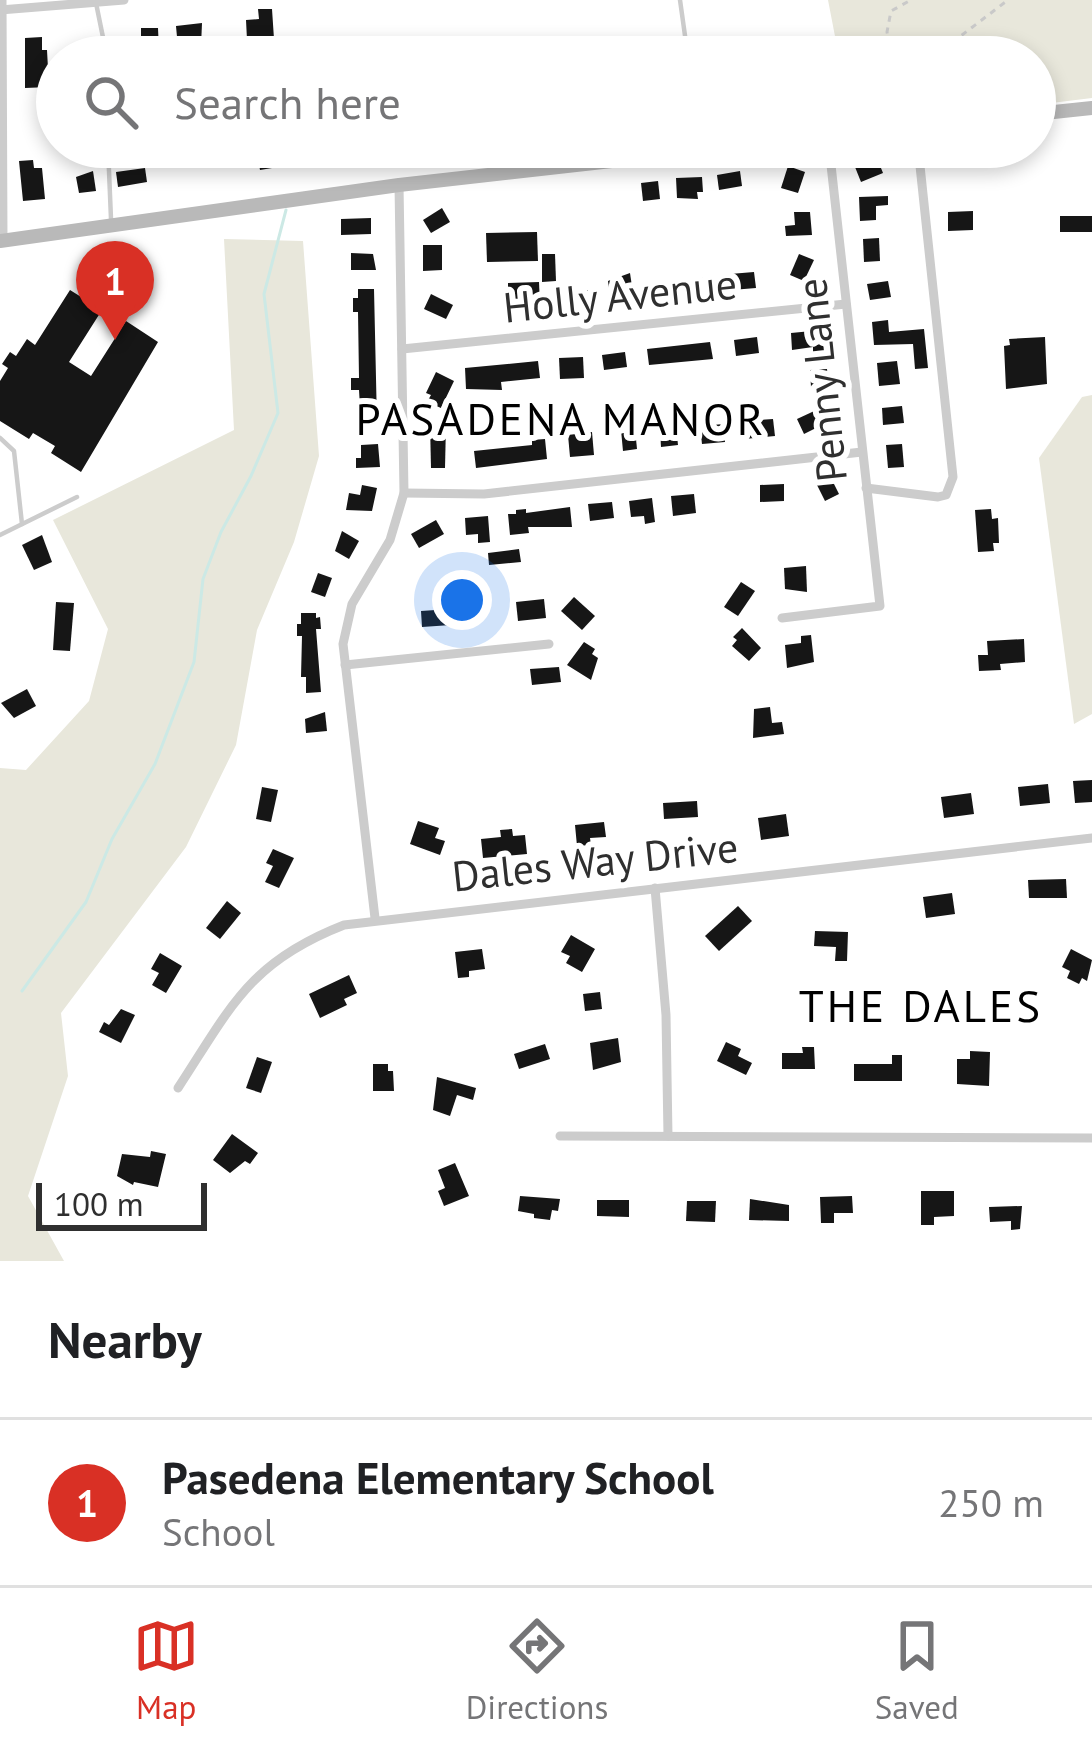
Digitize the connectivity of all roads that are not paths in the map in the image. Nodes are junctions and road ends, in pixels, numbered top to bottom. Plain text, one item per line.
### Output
1 (124, 0) edge
2 (680, 0) edge
3 (95, 3) edge
4 (1, 6) edge
5 (102, 36) edge
6 (685, 36) edge
7 (1092, 108) edge
8 (1056, 112) edge
9 (109, 168) edge
10 (543, 168) edge
11 (831, 168) edge
12 (920, 168) edge
13 (399, 185) junction
14 (111, 225) junction
15 (2, 240) edge
16 (846, 304) junction
17 (402, 349) junction
18 (0, 438) edge
19 (862, 452) junction
20 (866, 488) junction
21 (404, 493) junction
22 (77, 497) dead end
23 (22, 524) junction
24 (0, 535) edge
25 (782, 618) dead end
26 (549, 644) dead end
27 (345, 665) junction
28 (1092, 838) edge
29 (655, 888) junction
30 (375, 918) junction
31 (178, 1088) dead end
32 (560, 1136) dead end
33 (668, 1136) junction
34 (1092, 1138) edge

1 - 3 street
2 - 6 lane
3 - 4 street
3 - 5 lane
4 - 15 street
7 - 8 main road
9 - 14 lane
10 - 13 main road
11 - 16 street, Penny Lane
12 - 20 street
13 - 14 main road
13 - 17 street
14 - 15 main road
16 - 17 street, Holly Avenue
16 - 19 street, Penny Lane
17 - 21 street
18 - 23 lane
19 - 20 street, Penny Lane
19 - 21 street
20 - 25 street, Penny Lane
21 - 27 street
22 - 23 lane
23 - 24 lane
26 - 27 street
27 - 30 street
28 - 29 street, Dales Way Drive
29 - 30 street, Dales Way Drive
29 - 33 street
30 - 31 street, Dales Way Drive
32 - 33 street
33 - 34 street

